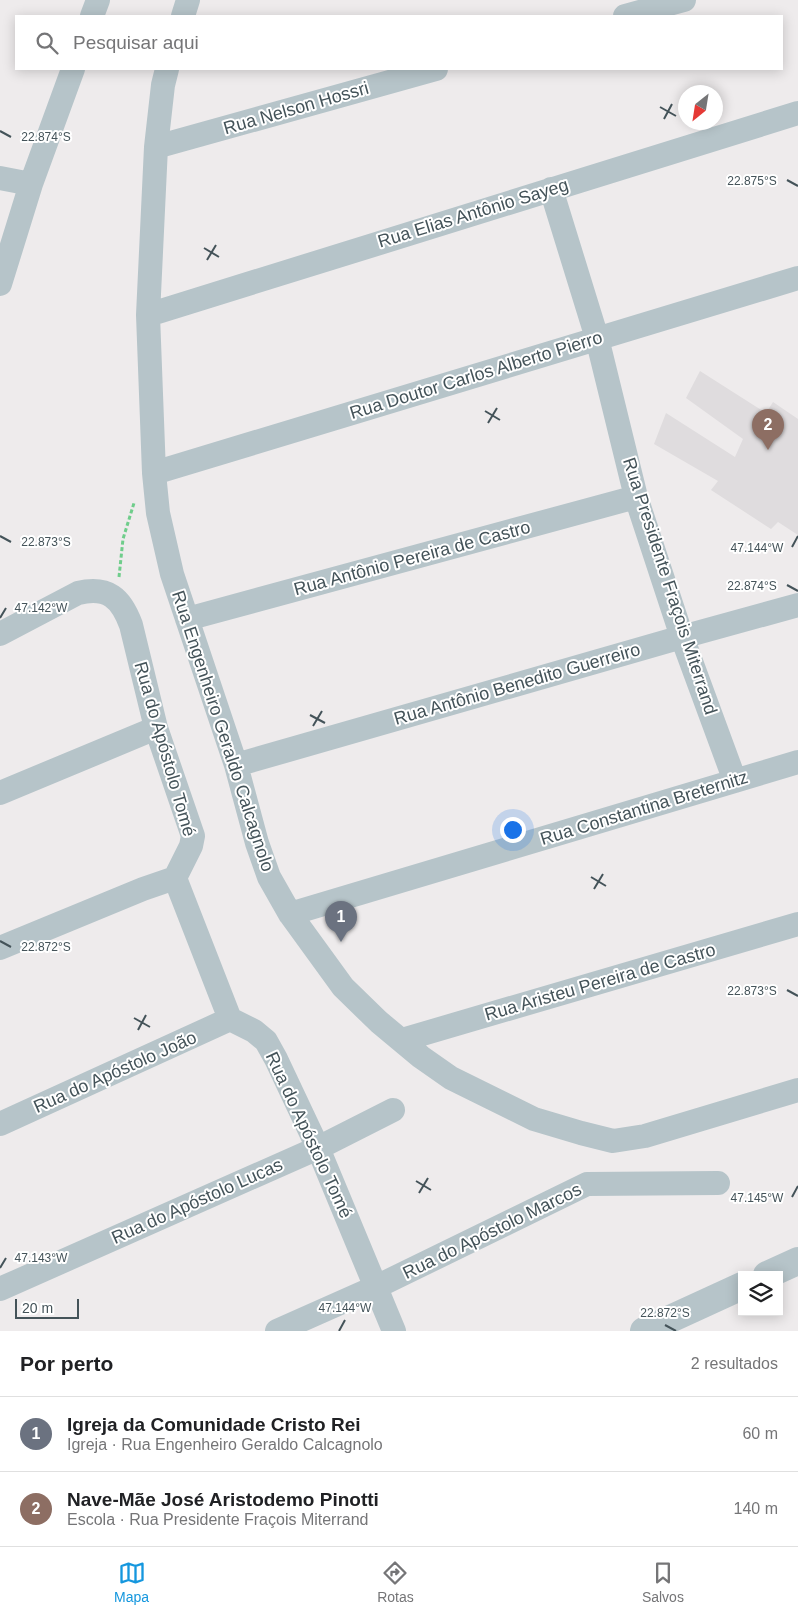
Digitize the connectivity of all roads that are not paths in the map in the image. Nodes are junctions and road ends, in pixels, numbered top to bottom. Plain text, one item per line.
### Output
1 (98, 0) edge
2 (188, 0) edge
3 (684, 0) edge
4 (92, 15) edge
5 (183, 15) edge
6 (629, 15) edge
7 (73, 70) edge
8 (167, 70) edge
9 (432, 70) edge
10 (798, 113) edge
11 (156, 147) junction
12 (0, 178) edge
13 (31, 184) junction
14 (551, 189) junction
15 (798, 278) edge
16 (0, 284) edge
17 (148, 315) junction
18 (597, 338) junction
19 (154, 473) junction
20 (636, 497) junction
21 (798, 605) edge
22 (187, 619) junction
23 (0, 634) edge
24 (682, 637) junction
25 (156, 728) junction
26 (798, 762) edge
27 (236, 765) junction
28 (735, 781) junction
29 (0, 793) edge
30 (175, 878) junction
31 (290, 914) junction
32 (798, 924) edge
33 (0, 948) edge
34 (230, 1019) junction
35 (402, 1040) junction
36 (798, 1090) edge
37 (393, 1110) dead end
38 (0, 1124) edge
39 (318, 1148) junction
40 (718, 1183) dead end
41 (798, 1261) edge
42 (777, 1271) edge
43 (376, 1287) junction
44 (738, 1288) edge
45 (0, 1289) edge
46 (277, 1331) edge
47 (394, 1331) edge
48 (644, 1331) edge

1 - 4 street
2 - 5 street
3 - 6 street
7 - 13 street
8 - 11 street, Rua Engenheiro Geraldo Calcagnolo
9 - 11 street, Rua Nelson Hossri
10 - 14 street, Rua Elias Antônio Sayeg
11 - 17 street, Rua Engenheiro Geraldo Calcagnolo
12 - 13 street
13 - 16 street
14 - 17 street, Rua Elias Antônio Sayeg
14 - 18 street, Rua Presidente Fraçois Miterrand
15 - 18 street, Rua Doutor Carlos Alberto Pierro
17 - 19 street, Rua Engenheiro Geraldo Calcagnolo
18 - 19 street, Rua Doutor Carlos Alberto Pierro
18 - 20 street, Rua Presidente Fraçois Miterrand
19 - 22 street, Rua Engenheiro Geraldo Calcagnolo
20 - 22 street, Rua Antônio Pereira de Castro
20 - 24 street, Rua Presidente Fraçois Miterrand
21 - 24 street, Rua Antônio Benedito Guerreiro
22 - 27 street, Rua Engenheiro Geraldo Calcagnolo
23 - 25 street, Rua do Apóstolo Tomé
24 - 27 street, Rua Antônio Benedito Guerreiro
24 - 28 street, Rua Presidente Fraçois Miterrand
25 - 29 street
25 - 30 street, Rua do Apóstolo Tomé
26 - 28 street, Rua Constantina Breternitz
27 - 31 street, Rua Engenheiro Geraldo Calcagnolo
28 - 31 street, Rua Constantina Breternitz
30 - 33 street
30 - 34 street
31 - 35 street, Rua Engenheiro Geraldo Calcagnolo
32 - 35 street, Rua Aristeu Pereira de Castro
34 - 38 street, Rua do Apóstolo João
34 - 39 street, Rua do Apóstolo Tomé
35 - 36 street, Rua Engenheiro Geraldo Calcagnolo
37 - 39 street, Rua do Apóstolo Lucas
39 - 43 street, Rua do Apóstolo Tomé
39 - 45 street, Rua do Apóstolo Lucas
40 - 43 street, Rua do Apóstolo Marcos
41 - 42 street
43 - 46 street, Rua do Apóstolo Marcos
43 - 47 street, Rua do Apóstolo Tomé
44 - 48 street

